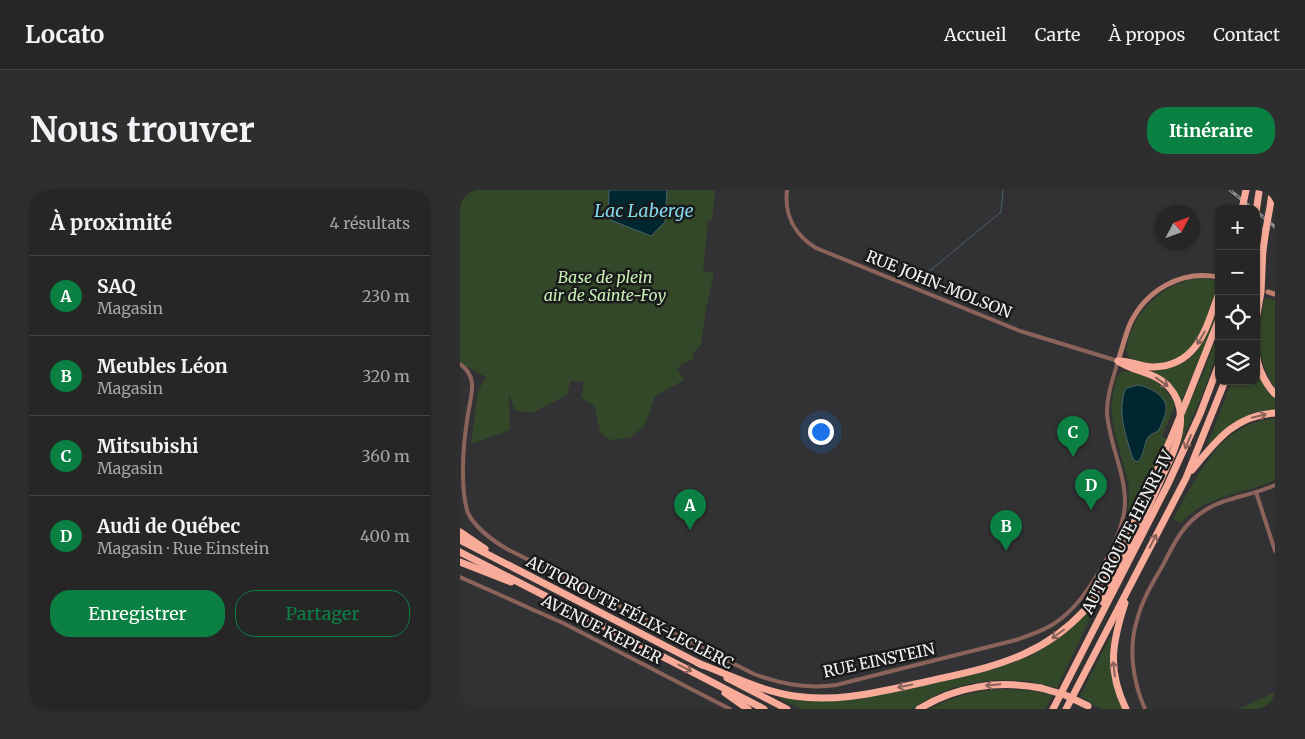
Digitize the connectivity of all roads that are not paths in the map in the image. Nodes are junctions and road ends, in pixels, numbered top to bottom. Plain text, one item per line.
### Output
1 (787, 190) edge
2 (1248, 190) edge
3 (1272, 190) edge
4 (1259, 191) edge
5 (1243, 205) edge
6 (1246, 205) edge
7 (1257, 205) edge
8 (1264, 247) junction
9 (1260, 262) edge
10 (1215, 277) edge
11 (1268, 292) dead end
12 (1275, 294) edge
13 (1218, 295) edge
14 (1260, 298) edge
15 (1215, 329) edge
16 (1118, 361) junction
17 (460, 364) edge
18 (1260, 372) edge
19 (1215, 375) edge
20 (1223, 385) edge
21 (1275, 394) edge
22 (1275, 413) edge
23 (1186, 478) junction
24 (1275, 485) edge
25 (1256, 492) junction
26 (460, 532) edge
27 (460, 540) edge
28 (1275, 550) edge
29 (460, 552) edge
30 (460, 562) edge
31 (504, 563) junction
32 (460, 577) edge
33 (1131, 584) junction
34 (533, 590) junction
35 (698, 663) junction
36 (1071, 674) junction
37 (705, 678) junction
38 (1090, 707) edge
39 (730, 709) edge
40 (748, 709) edge
41 (764, 709) edge
42 (787, 709) edge
43 (920, 709) edge
44 (1053, 709) edge
45 (1066, 709) edge
46 (1126, 709) edge
47 (1145, 709) edge

1 - 16 street, RUE JOHN-MOLSON
2 - 5 highway, bridge
2 - 6 highway
3 - 8 highway, bridge
4 - 7 highway, bridge
8 - 9 highway
8 - 14 highway
10 - 16 street, RUE EINSTEIN
11 - 12 street
13 -> 16 highway
15 -> 35 highway, bridge
16 - 17 street, RUE EINSTEIN
16 -> 36 highway
18 - 21 highway
19 -> 36 highway, AUTOROUTE HENRI-IV
20 - 23 highway, AUTOROUTE HENRI-IV
23 -> 22 highway
33 -> 23 highway, AUTOROUTE HENRI-IV
24 - 25 street
25 - 28 street
25 - 47 street
26 - 31 highway
27 - 31 highway, AUTOROUTE FÉLIX-LECLERC
29 - 34 highway, AUTOROUTE FÉLIX-LECLERC
30 - 34 highway
31 - 35 highway, AUTOROUTE FÉLIX-LECLERC
32 - 39 street, AVENUE KEPLER
33 - 45 highway, AUTOROUTE HENRI-IV
46 -> 33 highway
34 -> 37 highway, AUTOROUTE FÉLIX-LECLERC
35 - 42 highway, AUTOROUTE FÉLIX-LECLERC
36 - 44 highway, AUTOROUTE HENRI-IV
37 - 40 highway
37 - 41 highway, AUTOROUTE FÉLIX-LECLERC
38 -> 43 highway, bridge

